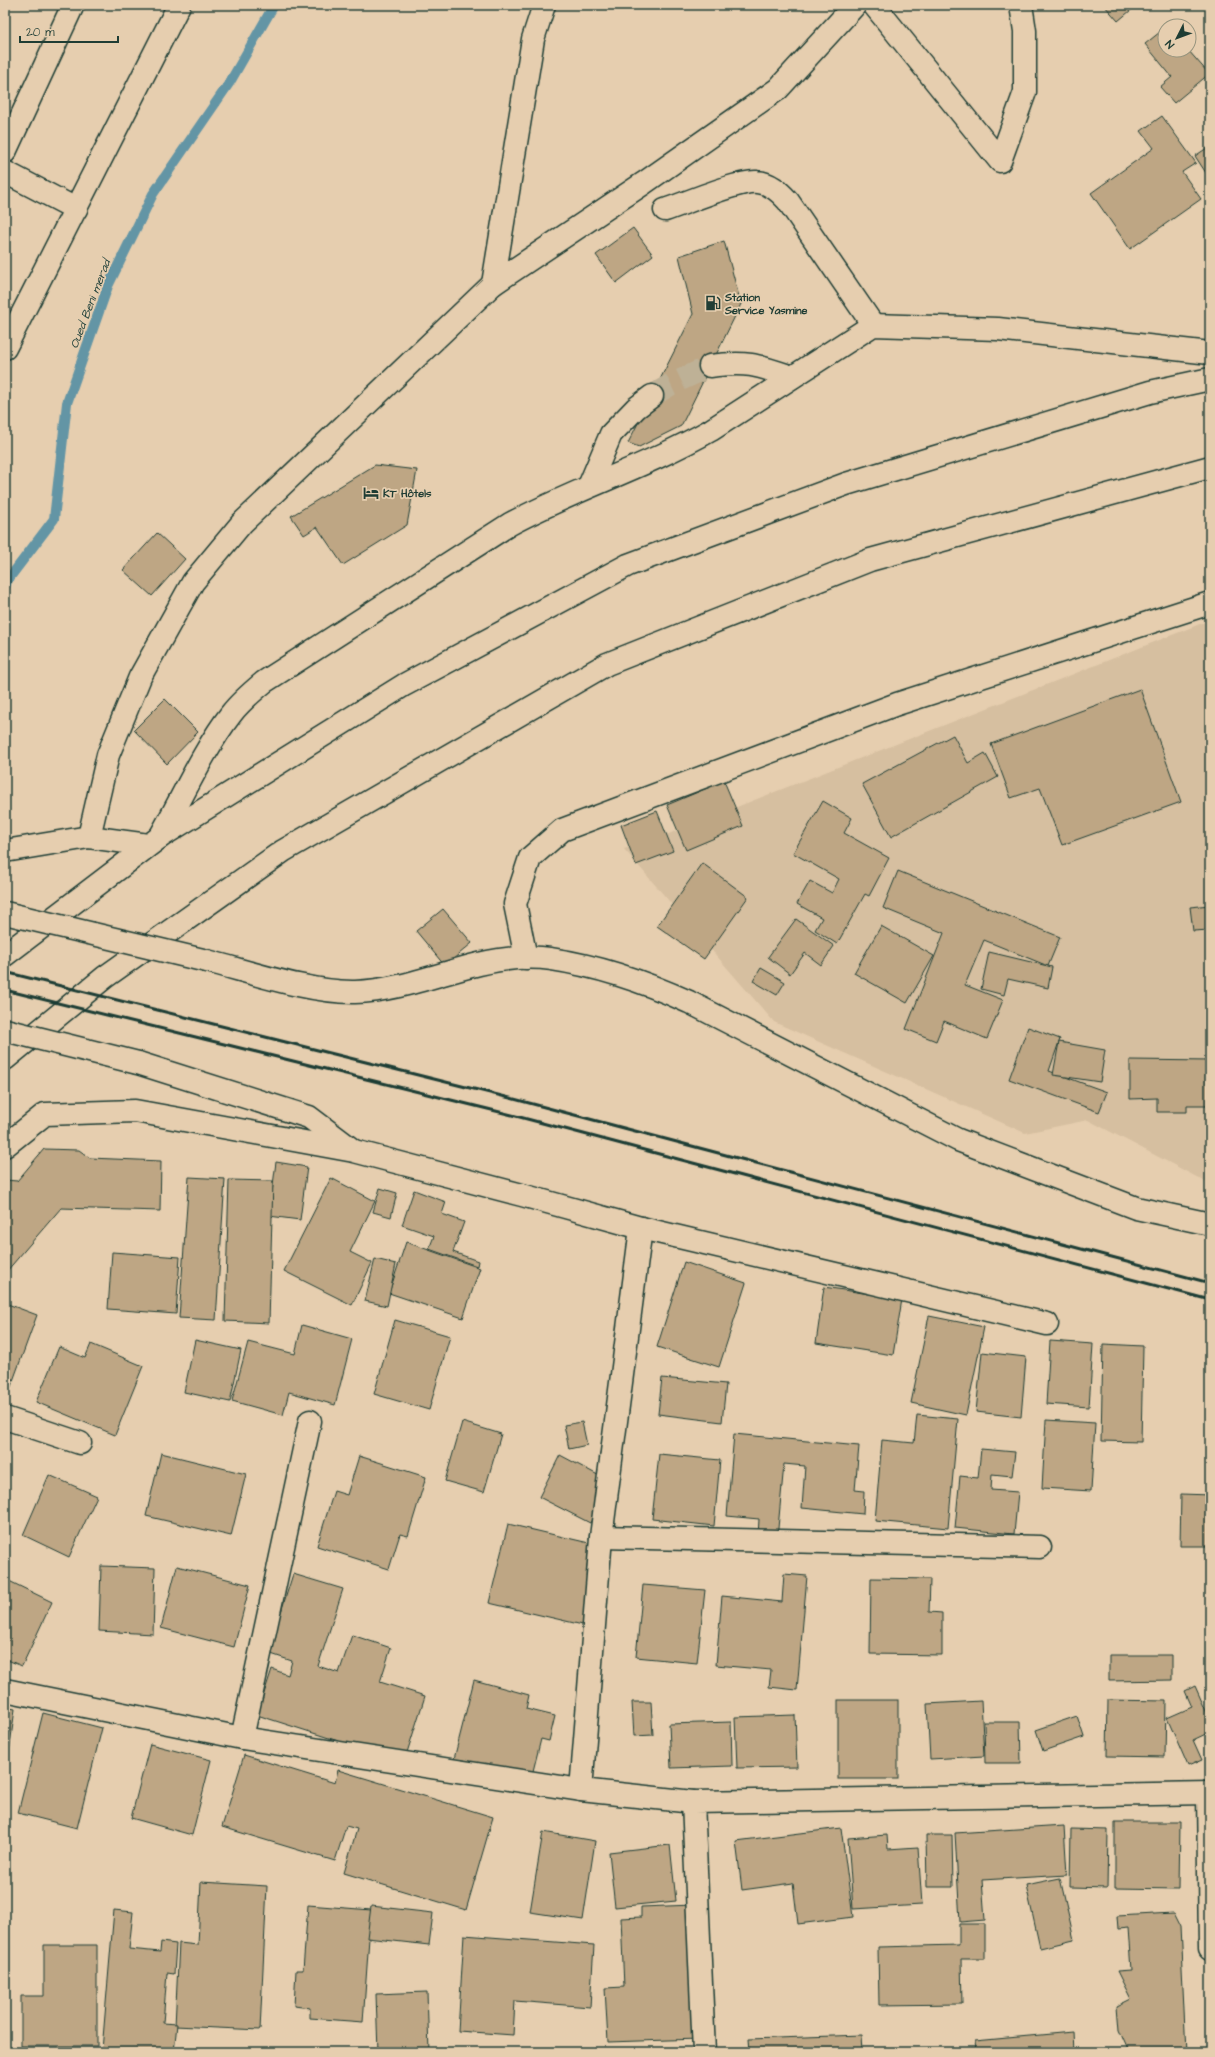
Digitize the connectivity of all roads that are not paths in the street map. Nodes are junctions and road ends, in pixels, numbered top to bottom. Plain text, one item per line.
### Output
1 (73, 5) edge
2 (180, 5) edge
3 (544, 5) edge
4 (855, 5) edge
5 (874, 5) edge
6 (1022, 5) edge
7 (5, 152) edge
8 (5, 172) edge
9 (76, 209) junction
10 (665, 210) dead end
11 (493, 284) junction
12 (873, 325) junction
13 (5, 348) edge
14 (1210, 352) edge
15 (710, 366) tunnel mouth
16 (792, 377) junction
17 (1210, 379) edge
18 (652, 396) tunnel mouth
19 (1210, 467) edge
20 (589, 486) junction
21 (1210, 603) edge
22 (88, 837) junction
23 (154, 841) junction
24 (5, 851) edge
25 (5, 913) edge
26 (5, 955) edge
27 (526, 958) junction
28 (5, 1030) edge
29 (5, 1060) edge
30 (5, 1146) edge
31 (354, 1151) junction
32 (1210, 1224) edge
33 (641, 1228) junction
34 (1047, 1324) dead end
35 (5, 1418) edge
36 (310, 1421) dead end
37 (80, 1443) dead end
38 (601, 1536) junction
39 (1040, 1548) dead end
40 (5, 1690) edge
41 (242, 1738) junction
42 (581, 1790) junction
43 (1209, 1793) edge
44 (693, 1802) junction
45 (1210, 1949) edge
46 (704, 2052) edge

1 - 7 main road
2 - 9 main road
3 - 11 main road
4 - 11 main road
5 - 6 main road
8 - 9 main road
9 - 13 main road
10 - 12 main road
11 - 22 main road
12 - 14 main road
12 - 16 main road
15 - 16 main road
16 - 20 main road
17 - 23 main road
18 - 20 main road
19 - 29 main road
20 - 23 main road
21 - 27 main road
22 - 23 main road
22 - 24 main road
23 - 26 main road
25 - 27 main road, bridge
27 - 32 main road
28 - 31 main road, bridge
30 - 31 main road
31 - 33 main road
33 - 34 main road
33 - 38 main road
35 - 37 main road
36 - 41 main road
38 - 39 main road
38 - 42 main road
40 - 41 main road
41 - 42 main road
42 - 44 main road
43 - 44 main road
43 - 45 main road
44 - 46 main road

